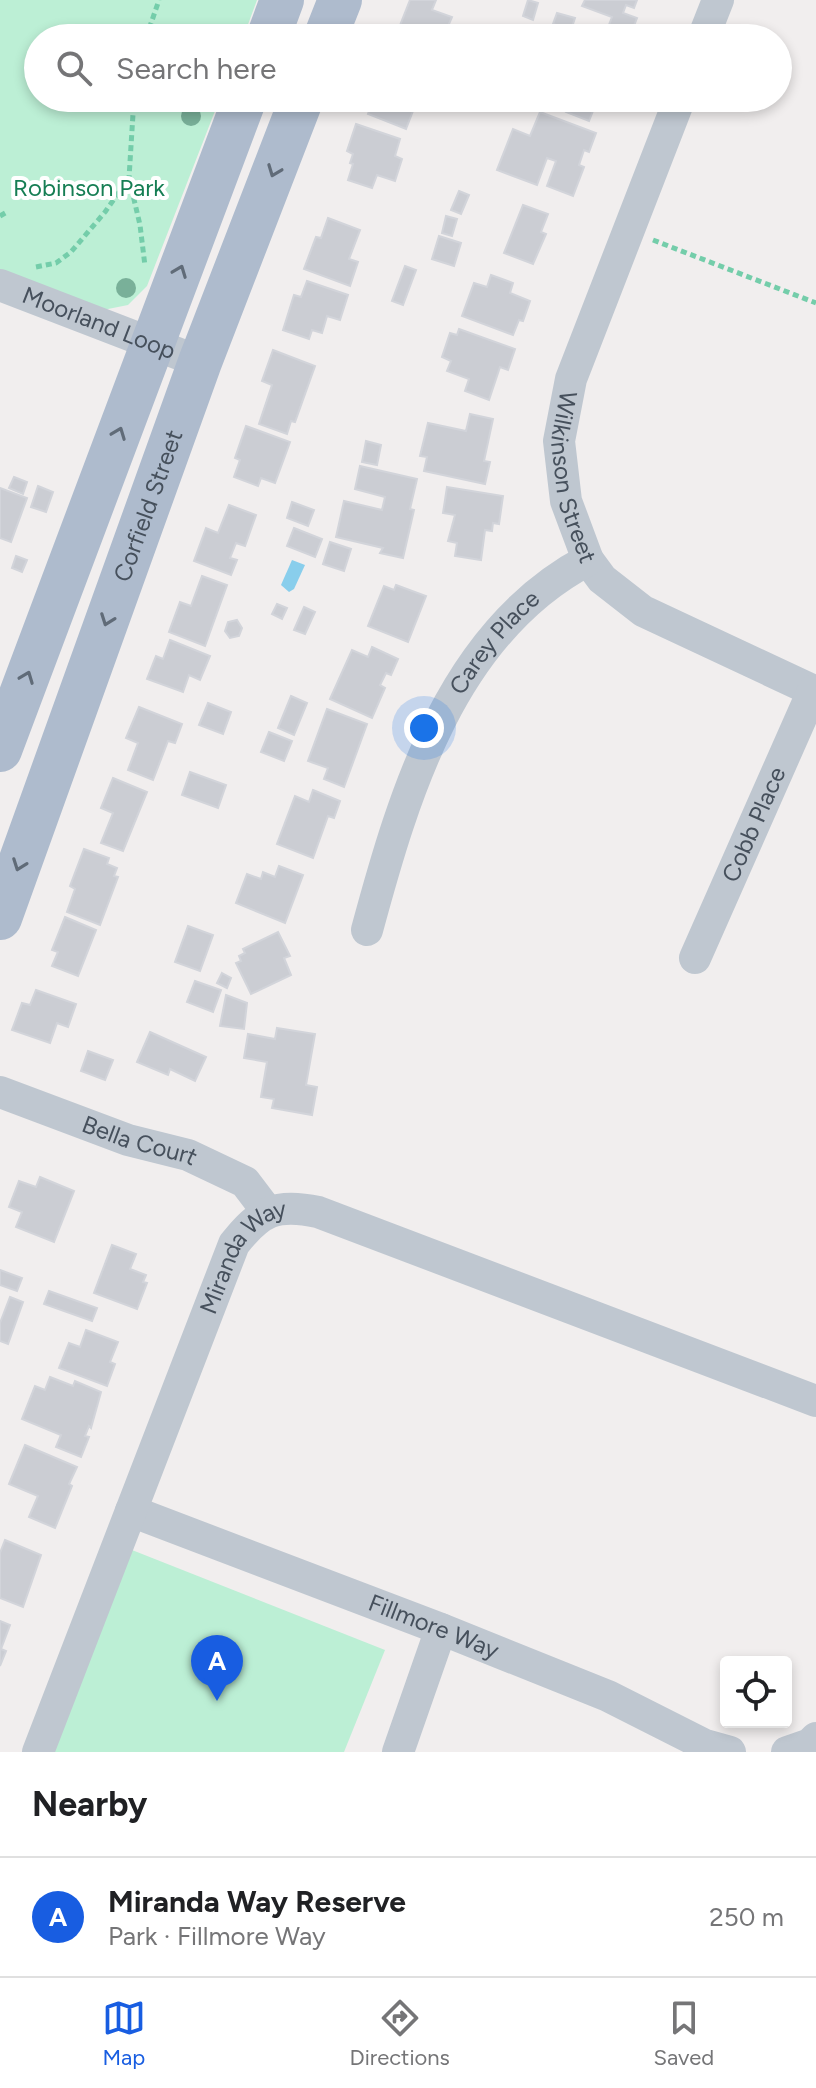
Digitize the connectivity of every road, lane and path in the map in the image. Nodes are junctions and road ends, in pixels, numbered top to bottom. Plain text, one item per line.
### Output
1 (159, 0) edge
2 (282, 0) edge
3 (340, 0) edge
4 (718, 0) edge
5 (151, 24) edge
6 (273, 24) edge
7 (331, 24) edge
8 (709, 24) edge
9 (133, 112) edge
10 (240, 112) edge
11 (297, 112) edge
12 (675, 112) edge
13 (129, 178) junction
14 (7, 212) dead end
15 (0, 216) edge
16 (629, 231) junction
17 (32, 267) dead end
18 (146, 274) dead end
19 (0, 285) edge
20 (816, 303) edge
21 (153, 344) junction
22 (200, 362) junction
23 (588, 560) junction
24 (814, 692) edge
25 (0, 750) edge
26 (0, 918) edge
27 (367, 930) dead end
28 (695, 958) dead end
29 (0, 1092) edge
30 (267, 1211) junction
31 (816, 1401) edge
32 (131, 1511) junction
33 (441, 1629) junction
34 (816, 1738) edge
35 (38, 1752) edge
36 (398, 1752) edge
37 (730, 1752) edge
38 (787, 1752) edge

1 - 5 path
2 - 6 main road
3 - 7 main road
4 - 8 street
9 - 13 path
21 -> 10 main road
11 -> 22 main road, Corfield Street
12 - 16 street, Wilkinson Street
13 - 17 path
13 - 18 path
14 - 15 path
16 - 20 path
16 - 23 street, Wilkinson Street
19 - 21 street, Moorland Loop
21 - 22 street, Moorland Loop
25 -> 21 main road
22 -> 26 main road, Corfield Street
23 - 24 street, Wilkinson Street
23 - 27 street, Carey Place
24 - 28 street, Cobb Place
29 - 30 street, Bella Court
30 - 31 street, Miranda Way
30 - 32 street, Miranda Way
32 - 33 street, Fillmore Way
32 - 35 street, Miranda Way
33 - 36 street
33 - 37 street, Fillmore Way
34 - 38 street

